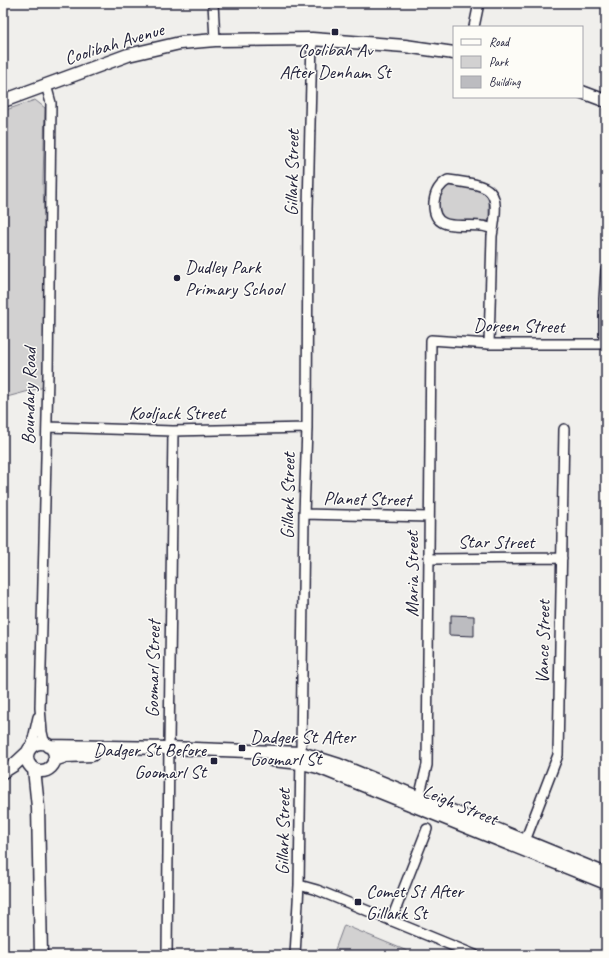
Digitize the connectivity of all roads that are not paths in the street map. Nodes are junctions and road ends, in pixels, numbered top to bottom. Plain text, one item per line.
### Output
1 (212, 3) edge
2 (479, 3) edge
3 (474, 26) edge
4 (312, 39) junction
5 (214, 40) junction
6 (453, 53) edge
7 (46, 85) junction
8 (583, 92) edge
9 (3, 101) edge
10 (606, 101) edge
11 (493, 229) junction
12 (606, 270) edge
13 (431, 340) joint
14 (489, 344) junction
15 (605, 344) edge
16 (46, 426) junction
17 (307, 428) junction
18 (564, 429) dead end
19 (173, 431) junction
20 (304, 514) junction
21 (429, 517) junction
22 (562, 558) junction
23 (430, 560) junction
24 (40, 708) junction
25 (47, 745) junction
26 (30, 750) junction
27 (169, 753) junction
28 (301, 758) junction
29 (54, 760) junction
30 (33, 768) junction
31 (46, 770) junction
32 (3, 772) edge
33 (3, 779) edge
34 (416, 802) junction
35 (38, 807) junction
36 (428, 829) dead end
37 (522, 844) junction
38 (606, 874) edge
39 (606, 883) edge
40 (298, 885) junction
41 (391, 921) junction
42 (453, 951) edge
43 (41, 955) edge
44 (167, 955) edge
45 (295, 955) edge
46 (475, 955) edge

1 - 5 street
2 - 3 street
4 - 5 street, Coolibah Avenue
4 - 6 street, Coolibah Avenue
4 - 17 street, Gillark Street
5 - 7 street, Coolibah Avenue
7 - 9 street, Coolibah Avenue
7 - 16 street, Boundary Road
8 - 10 street
11 - 11 street
11 - 14 street
12 - 15 street
13 - 14 street, Doreen Street
13 - 21 street, Maria Street
14 - 15 street, Doreen Street
16 - 19 street, Kooljack Street
16 - 24 street, Boundary Road
17 - 19 street, Kooljack Street
17 - 20 street, Gillark Street
18 - 22 street, Vance Street
19 - 27 street, Goomarl Street
20 - 21 street, Planet Street
20 - 28 street, Gillark Street
21 - 23 street, Maria Street
22 - 23 street, Star Street
22 - 37 street, Vance Street
23 - 34 street, Maria Street
24 - 25 street, Boundary Road
24 - 26 street, Boundary Road
25 - 26 street
25 - 27 street
25 - 29 street
26 - 30 street
26 - 32 street
27 - 28 street, Leigh Street
27 - 29 street
27 - 44 street, Goomarl Street
28 - 34 street, Leigh Street
28 - 40 street, Gillark Street
29 - 31 street
30 - 31 street
30 - 33 street
30 - 35 street
31 - 35 street
34 - 37 street, Leigh Street
35 - 43 street
36 - 41 street
37 - 38 street, Leigh Street
37 - 39 street, Leigh Street
40 - 41 street
40 - 45 street, Gillark Street
41 - 42 street
42 - 46 street

